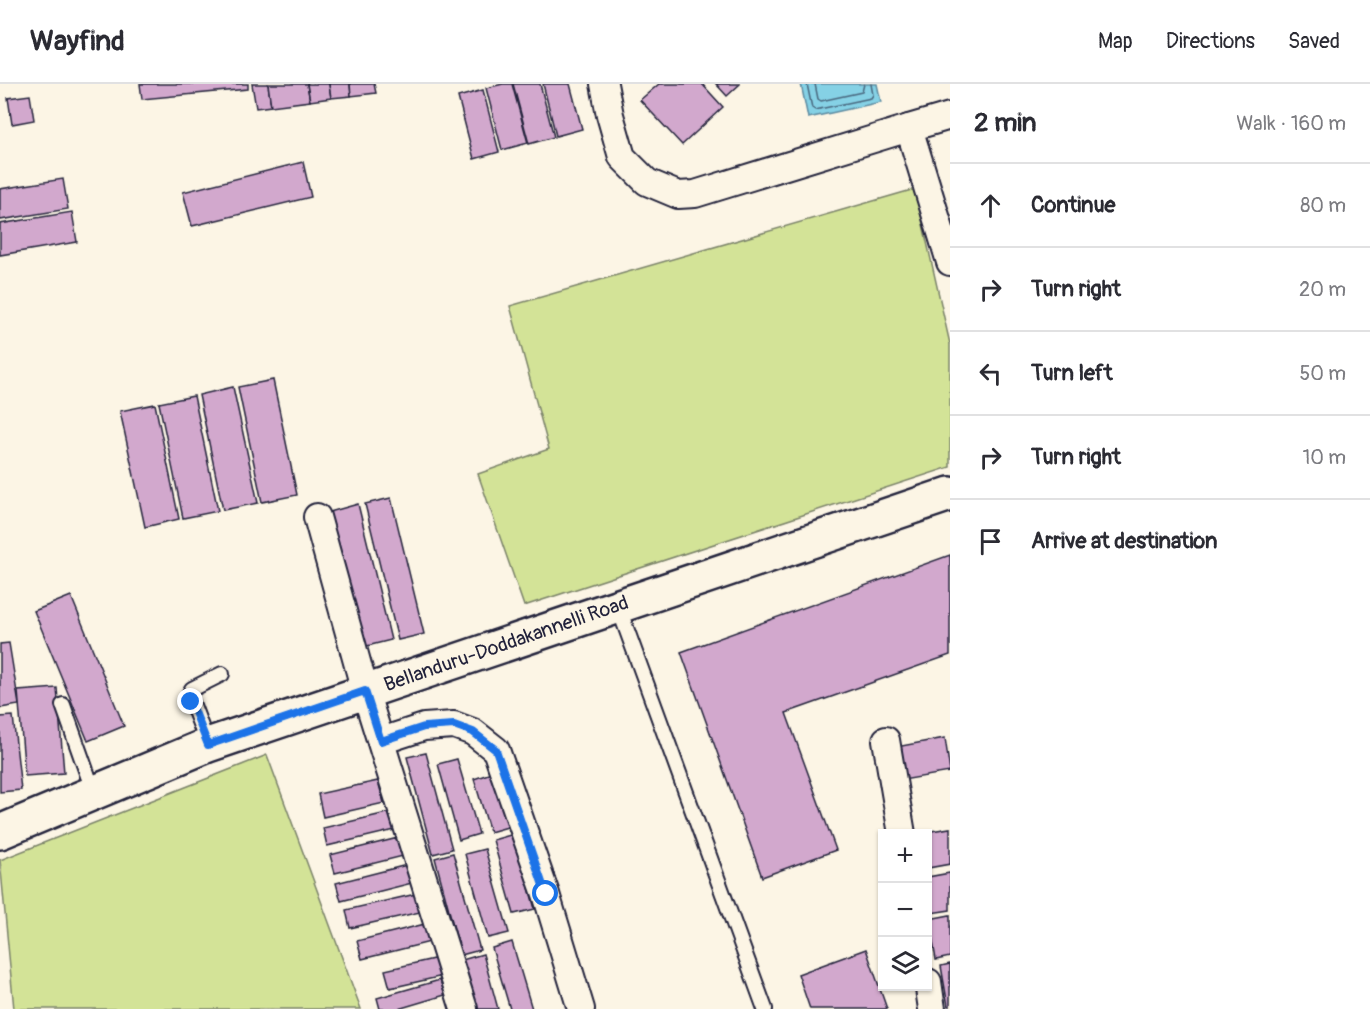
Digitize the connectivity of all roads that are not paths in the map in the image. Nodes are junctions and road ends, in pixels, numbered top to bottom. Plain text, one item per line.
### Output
1 (603, 84) edge
2 (950, 116) edge
3 (909, 128) junction
4 (950, 262) edge
5 (950, 494) edge
6 (317, 517) dead end
7 (618, 606) junction
8 (222, 674) dead end
9 (365, 691) junction
10 (63, 705) dead end
11 (886, 740) dead end
12 (381, 741) junction
13 (208, 745) junction
14 (94, 793) junction
15 (901, 829) edge
16 (0, 832) edge
17 (929, 991) edge
18 (465, 1009) edge
19 (581, 1009) edge
20 (765, 1009) edge
21 (932, 1009) edge

1 - 3 street
2 - 3 street
3 - 4 street
5 - 7 street, Bellanduru-Doddakannelli Road
6 - 9 street
7 - 9 street, Bellanduru-Doddakannelli Road
7 - 20 lane
8 - 13 lane
9 - 12 street
9 - 13 street, Bellanduru-Doddakannelli Road
10 - 14 lane
11 - 15 street
12 - 18 street
12 - 19 street
13 - 14 street, Bellanduru-Doddakannelli Road
14 - 16 street, Bellanduru-Doddakannelli Road
17 - 21 street

